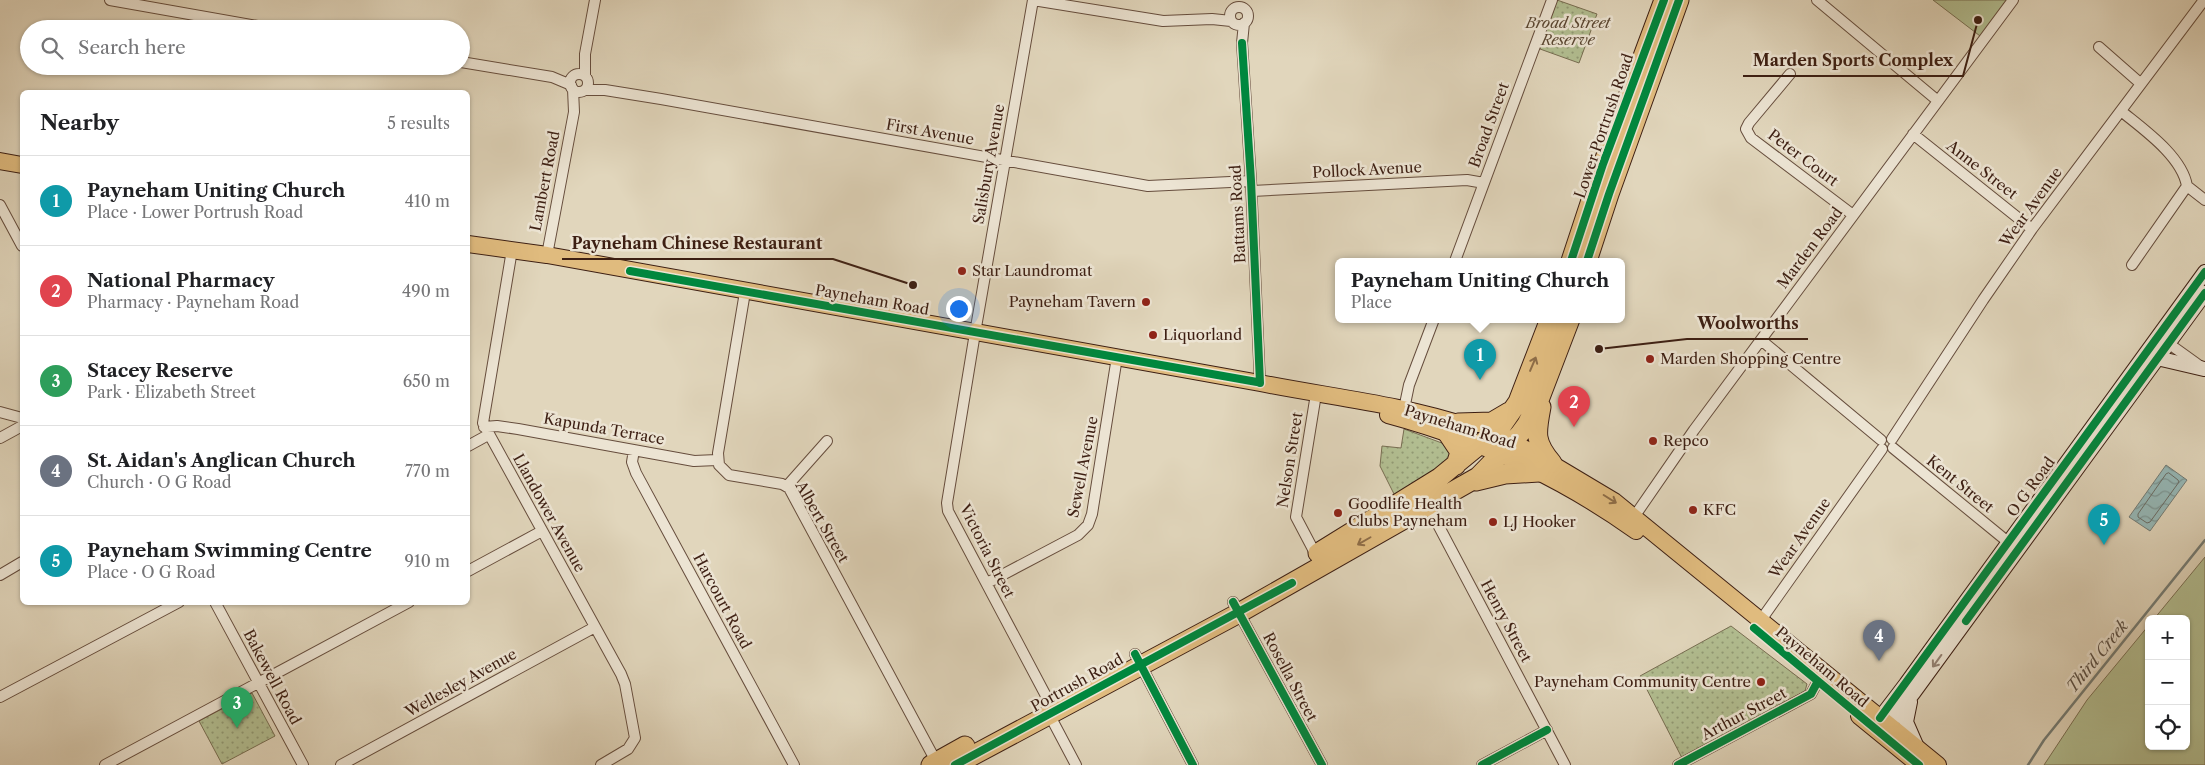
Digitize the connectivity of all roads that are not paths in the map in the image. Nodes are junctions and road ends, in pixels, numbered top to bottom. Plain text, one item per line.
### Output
1 (110, 0) edge
2 (595, 0) edge
3 (1033, 0) edge
4 (1552, 0) edge
5 (1664, 0) edge
6 (1679, 0) edge
7 (1817, 0) edge
8 (2013, 0) edge
9 (2204, 0) edge
10 (1237, 12) edge
11 (223, 20) edge
12 (2099, 47) dead end
13 (470, 63) edge
14 (1790, 74) dead end
15 (579, 83) junction
16 (2140, 83) junction
17 (1938, 101) junction
18 (2121, 111) junction
19 (1913, 134) junction
20 (0, 160) edge
21 (1005, 160) junction
22 (20, 164) edge
23 (1603, 164) junction
24 (1484, 183) junction
25 (1251, 186) junction
26 (2188, 186) junction
27 (1609, 194) junction
28 (2205, 200) edge
29 (0, 205) edge
30 (1588, 214) junction
31 (1854, 215) junction
32 (2032, 229) junction
33 (20, 242) edge
34 (470, 244) edge
35 (512, 250) junction
36 (547, 255) junction
37 (1456, 258) edge
38 (1572, 258) edge
39 (1588, 258) edge
40 (2132, 265) dead end
41 (2205, 272) edge
42 (745, 292) junction
43 (2205, 293) edge
44 (1432, 323) edge
45 (1548, 323) edge
46 (1568, 323) edge
47 (975, 333) junction
48 (1761, 340) junction
49 (2163, 340) junction
50 (1117, 358) junction
51 (2157, 358) junction
52 (2204, 369) edge
53 (1260, 383) junction
54 (1544, 388) junction
55 (1320, 395) junction
56 (1404, 409) junction
57 (1514, 409) junction
58 (0, 412) edge
59 (20, 417) edge
60 (20, 427) edge
61 (1453, 429) junction
62 (486, 431) junction
63 (0, 438) edge
64 (1486, 440) junction
65 (827, 441) dead end
66 (1893, 443) junction
67 (470, 444) edge
68 (1882, 445) junction
69 (1507, 448) junction
70 (634, 450) junction
71 (717, 460) junction
72 (1456, 465) junction
73 (1545, 468) junction
74 (1468, 483) junction
75 (786, 486) junction
76 (1424, 498) junction
77 (1634, 517) junction
78 (542, 531) junction
79 (2013, 546) junction
80 (1316, 555) junction
81 (20, 563) edge
82 (470, 570) edge
83 (0, 575) edge
84 (987, 583) junction
85 (173, 605) edge
86 (217, 605) edge
87 (403, 605) edge
88 (1236, 607) junction
89 (1760, 620) junction
90 (595, 627) junction
91 (1138, 659) junction
92 (1818, 682) junction
93 (259, 683) junction
94 (1914, 692) junction
95 (0, 697) edge
96 (1049, 707) junction
97 (1881, 726) junction
98 (1547, 730) junction
99 (1915, 760) edge
100 (940, 764) edge
101 (105, 765) edge
102 (303, 765) edge
103 (341, 765) edge
104 (601, 765) edge
105 (794, 765) edge
106 (1076, 765) edge
107 (1193, 765) edge
108 (1322, 765) edge
109 (1482, 765) edge
110 (1566, 765) edge
111 (1678, 765) edge
112 (1938, 765) edge

1 - 11 street
2 - 15 street, Lambert Road
3 - 10 street
3 - 21 street, Salisbury Avenue
4 - 24 street, Broad Street
5 - 23 highway, Lower Portrush Road
6 - 27 highway, Lower Portrush Road
7 - 17 street
8 - 17 street, Marden Road
9 - 16 street, Wear Avenue
10 - 25 street, Battams Road
12 - 16 street
13 - 15 street, First Avenue
14 - 31 street, Peter Court
15 - 21 street, First Avenue
15 - 36 street, Lambert Road
16 - 18 street, Wear Avenue
17 - 19 street, Marden Road
18 - 26 street
18 - 32 street, Wear Avenue
19 - 31 street, Marden Road
19 - 32 street, Anne Street
20 - 22 main road
21 - 25 street, First Avenue
21 - 47 street, Salisbury Avenue
23 - 27 highway
23 - 30 highway, Lower Portrush Road
24 - 25 street, Pollock Avenue
24 - 37 street, Broad Street
25 - 53 street, Battams Road
26 - 28 street
26 - 40 street
27 - 30 highway
27 - 39 highway, Lower Portrush Road
29 - 33 street
30 - 38 highway, Lower Portrush Road
31 - 48 street, Marden Road
32 - 66 street, Wear Avenue
34 - 35 main road, Payneham Road
35 - 36 main road, Payneham Road
35 - 62 street
36 - 42 main road, Payneham Road
41 - 49 main road, O G Road
42 - 47 main road, Payneham Road
42 - 71 street
43 - 49 main road, O G Road
44 - 56 street
57 -> 45 highway
46 - 54 highway
47 - 50 main road, Payneham Road
47 - 84 street, Victoria Street
48 - 68 street
48 - 77 street, Marden Road
49 - 51 main road, O G Road
49 - 52 street
49 - 79 main road, O G Road
50 - 53 main road, Payneham Road
50 - 84 street, Sewell Avenue
51 - 52 main road
51 - 79 main road, O G Road
53 - 55 main road, Payneham Road
54 - 69 highway
54 - 73 highway
55 - 56 main road, Payneham Road
55 - 61 main road, Payneham Road
55 - 80 street, Nelson Street
56 - 61 main road, Payneham Road
57 - 61 highway
57 - 64 highway
58 - 59 street
60 - 63 street
61 - 64 main road, Payneham Road
61 - 72 highway
62 - 67 street
62 - 70 street, Kapunda Terrace
62 - 78 street, Llandower Avenue
64 - 69 main road, Payneham Road
64 - 72 highway, Portrush Road
65 - 75 street
66 - 68 street
66 - 79 street, Kent Street
68 - 89 street, Wear Avenue
69 - 73 main road, Payneham Road
69 - 74 highway, Portrush Road
70 - 71 street, Kapunda Terrace
70 - 105 street, Harcourt Road
71 - 75 street, Albert Street
72 - 76 highway, Portrush Road
73 - 74 highway
73 -> 77 main road, Payneham Road
73 - 92 main road, Payneham Road
74 - 76 highway, Portrush Road
75 - 100 street, Albert Street
76 - 80 highway, Portrush Road
76 -> 88 highway, Portrush Road
76 - 98 street, Henry Street
77 - 89 main road, Payneham Road
78 - 82 street
78 - 90 street, Llandower Avenue
79 -> 94 main road, O G Road
79 - 97 main road, O G Road
80 - 88 highway, Portrush Road
81 - 83 street
84 - 96 street, Victoria Street
85 - 95 street
86 - 93 street, Bakewell Road
87 - 93 street
88 - 91 highway, Portrush Road
88 - 108 street, Rosella Street
89 - 97 main road, Payneham Road
90 - 103 street, Wellesley Avenue
90 - 104 street, Llandower Avenue
91 - 96 highway, Portrush Road
91 - 107 street
92 - 97 main road, Payneham Road
92 - 111 street, Arthur Street
93 - 101 street
93 - 102 street, Bakewell Road
94 - 97 main road, O G Road
94 - 99 main road
96 - 100 highway, Portrush Road
96 - 106 street, Victoria Street
97 - 99 main road, Payneham Road
98 - 109 street
98 - 110 street, Henry Street
99 - 112 main road, Payneham Road

